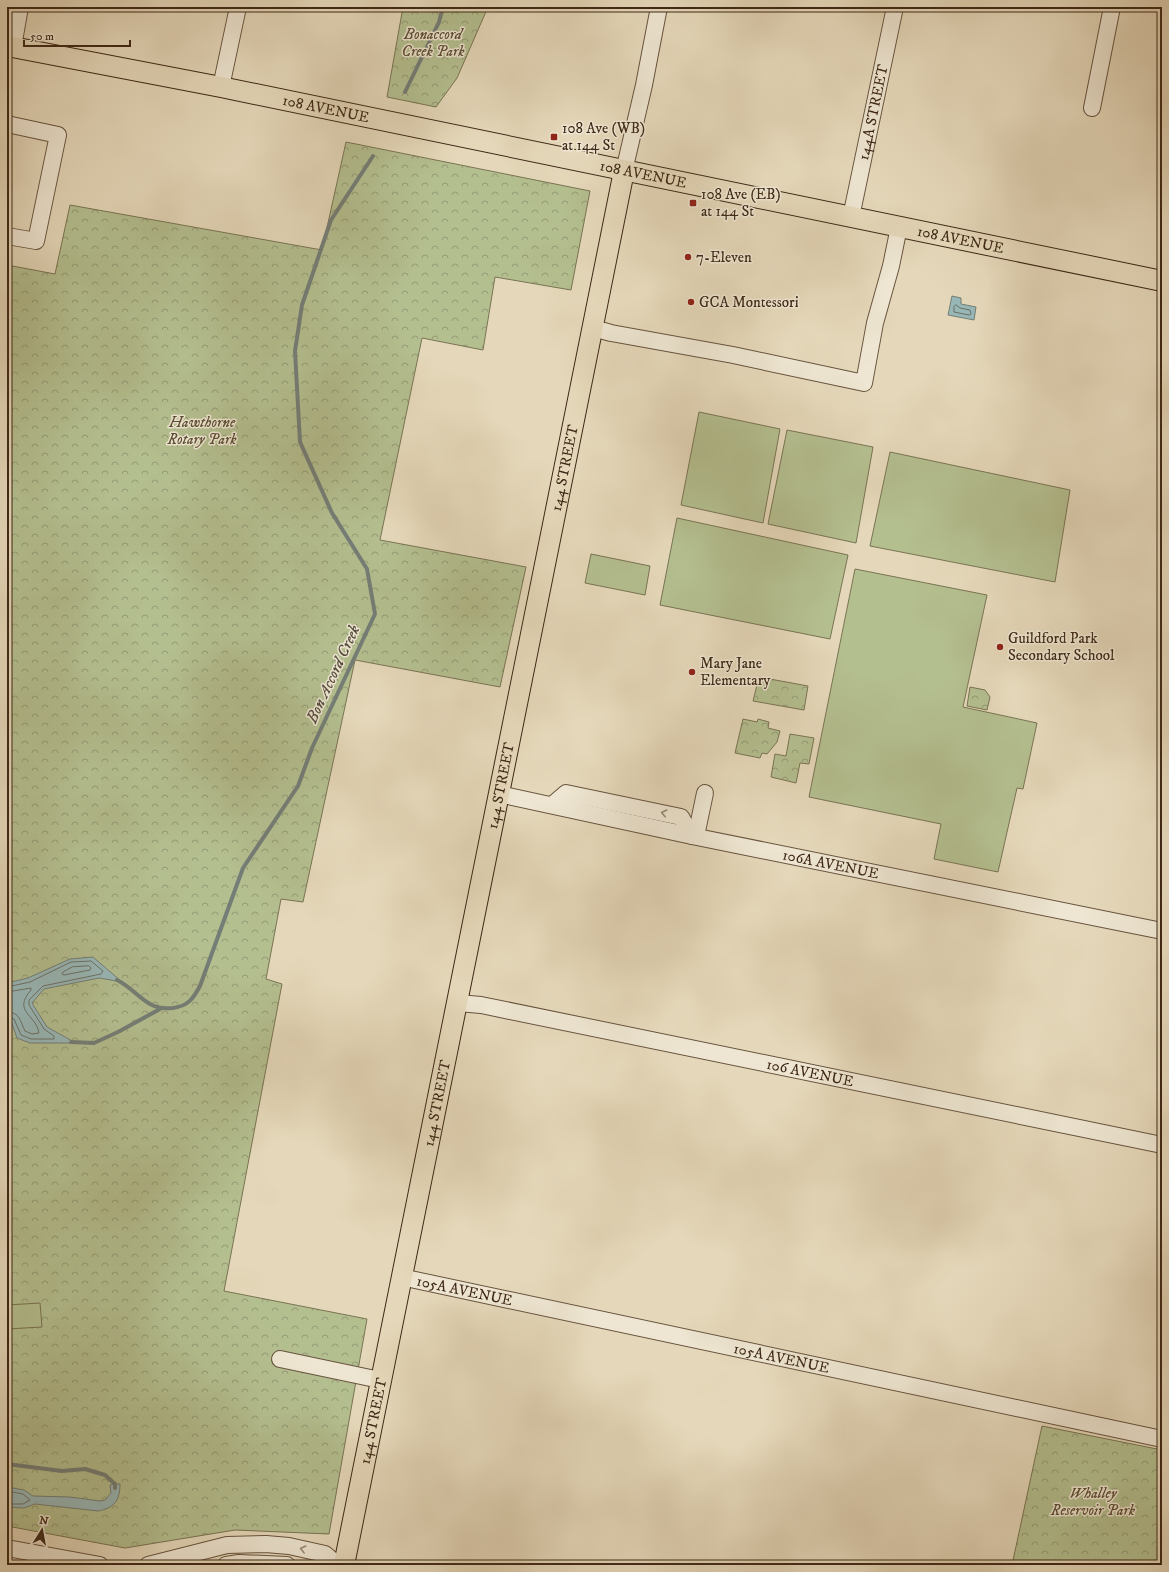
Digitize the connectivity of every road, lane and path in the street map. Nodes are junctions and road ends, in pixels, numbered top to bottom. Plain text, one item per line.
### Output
1 (20, 7) edge
2 (238, 7) edge
3 (660, 7) edge
4 (895, 7) edge
5 (1112, 7) edge
6 (10, 46) edge
7 (221, 87) junction
8 (1092, 108) dead end
9 (7, 124) edge
10 (624, 171) junction
11 (851, 217) junction
12 (899, 227) junction
13 (7, 236) edge
14 (1162, 281) edge
15 (593, 328) junction
16 (705, 793) dead end
17 (499, 794) junction
18 (694, 836) junction
19 (1162, 931) edge
20 (458, 1003) junction
21 (1162, 1145) edge
22 (401, 1277) junction
23 (280, 1359) dead end
24 (380, 1380) junction
25 (1162, 1439) edge
26 (7, 1548) edge
27 (100, 1565) edge
28 (148, 1565) edge
29 (226, 1565) edge
30 (287, 1565) edge
31 (338, 1565) edge
32 (344, 1565) edge

1 - 6 street
2 - 7 street
3 - 10 street, 144 STREET
4 - 11 street, 144A STREET
5 - 8 street
6 - 7 main road, 108 AVENUE
7 - 10 main road, 108 AVENUE
9 - 13 street
10 - 11 main road, 108 AVENUE
10 - 15 main road, 144 STREET
11 - 12 main road, 108 AVENUE
12 - 14 main road, 108 AVENUE
12 - 15 street
15 - 17 main road, 144 STREET
16 - 18 street
17 - 18 street, 106A AVENUE
17 - 20 main road, 144 STREET
18 - 19 street, 106A AVENUE
20 - 21 street, 106 AVENUE
20 - 22 main road, 144 STREET
22 - 24 main road, 144 STREET
22 - 25 street, 105A AVENUE
23 - 24 street
24 - 32 main road, 144 STREET
26 - 27 street
31 -> 28 street
29 - 30 street

